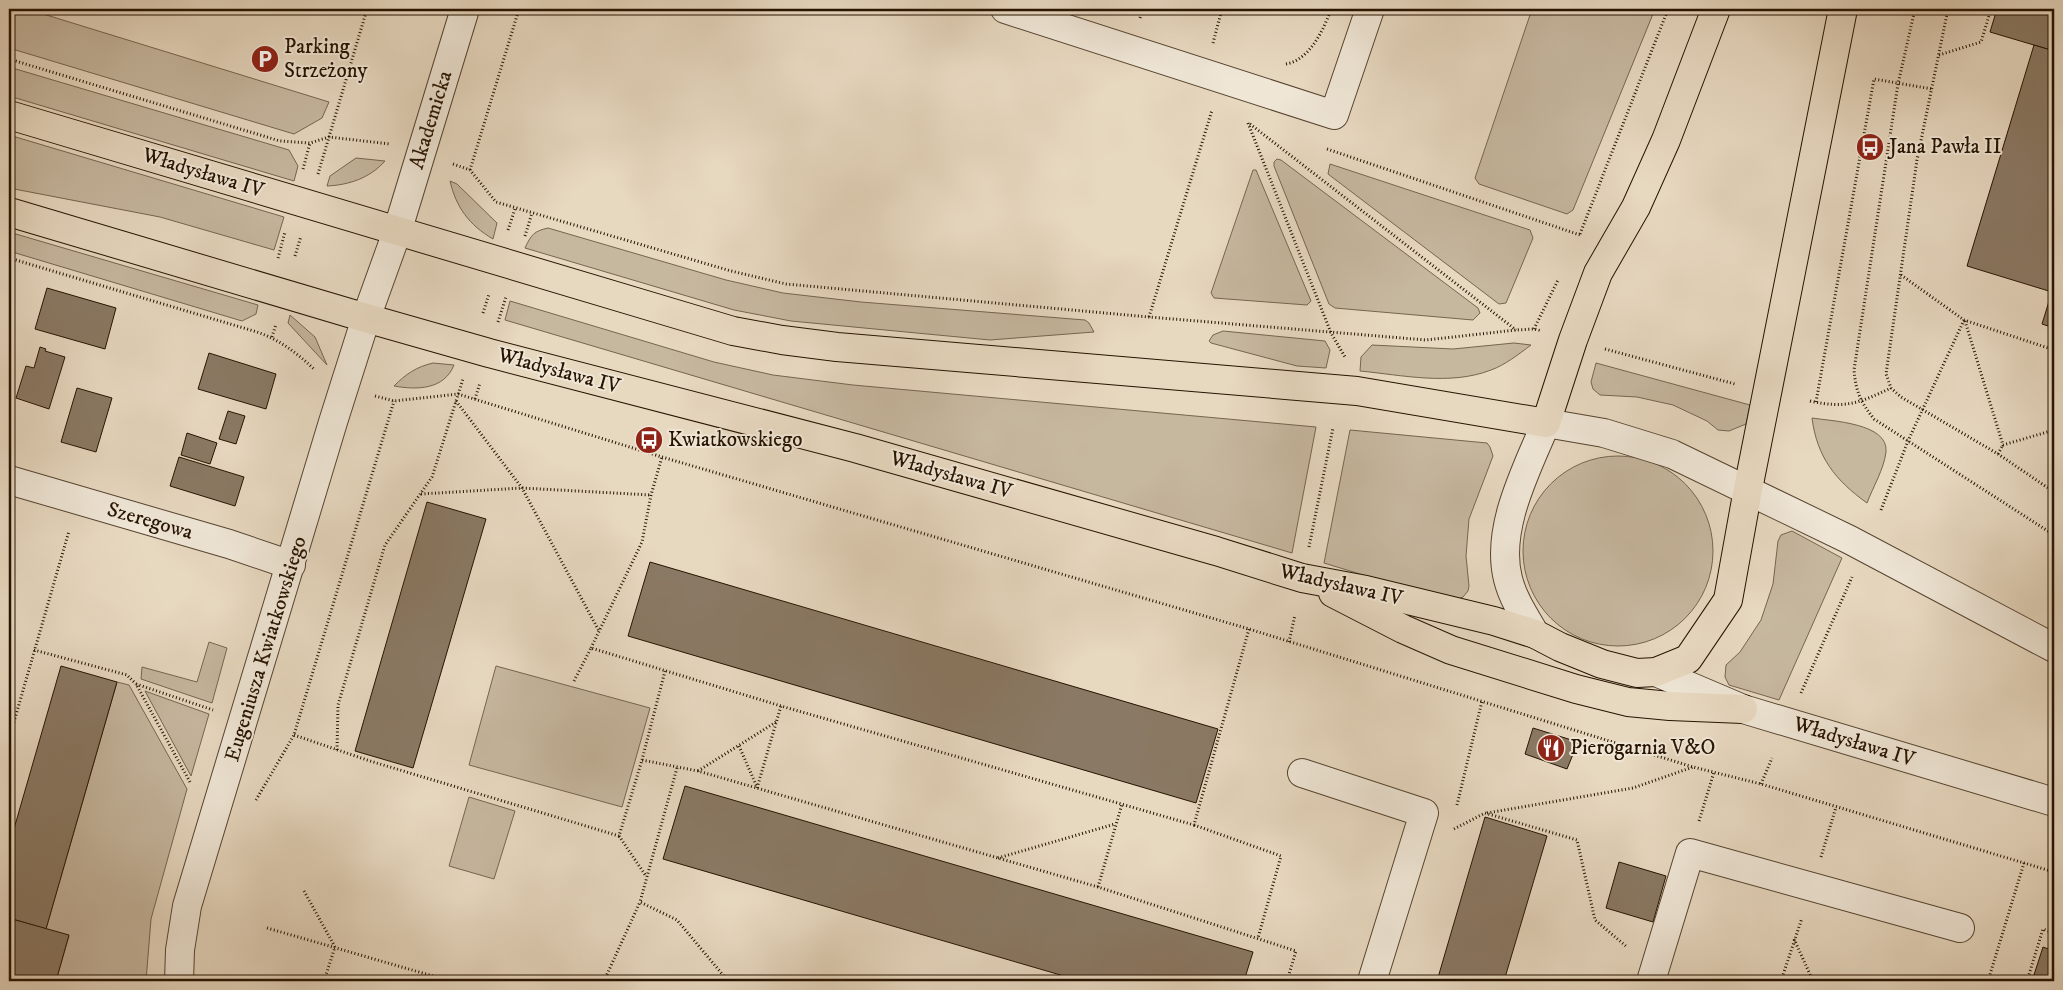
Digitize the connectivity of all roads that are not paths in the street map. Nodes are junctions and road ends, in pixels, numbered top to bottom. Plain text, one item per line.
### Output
1 (465, 9) edge
2 (1005, 9) edge
3 (1370, 9) edge
4 (1716, 9) edge
5 (1843, 9) edge
6 (9, 116) edge
7 (9, 212) edge
8 (397, 232) junction
9 (366, 318) junction
10 (1546, 423) junction
11 (9, 480) edge
12 (1748, 489) junction
13 (291, 565) junction
14 (1302, 578) junction
15 (1535, 634) junction
16 (2054, 648) edge
17 (1656, 672) junction
18 (1743, 709) junction
19 (1302, 773) dead end
20 (2054, 802) edge
21 (1960, 928) dead end
22 (179, 981) edge
23 (1372, 981) edge
24 (1651, 981) edge

1 - 8 street, Akademicka
2 - 3 street
4 - 10 main road
5 - 12 main road
6 - 8 main road, Władysława IV
7 - 9 main road, Władysława IV
8 - 9 street
8 - 10 main road, Władysława IV
9 - 13 street, Eugeniusza Kwiatkowskiego
9 - 14 main road, Władysława IV
10 - 12 street
10 - 15 street
11 - 13 street, Szeregowa
12 - 16 street
12 - 17 main road
13 - 22 street, Eugeniusza Kwiatkowskiego
14 - 15 main road, Władysława IV
14 - 18 main road
15 - 17 main road, Władysława IV
17 - 18 street, Władysława IV
18 - 20 street, Władysława IV
19 - 23 street
21 - 24 street

